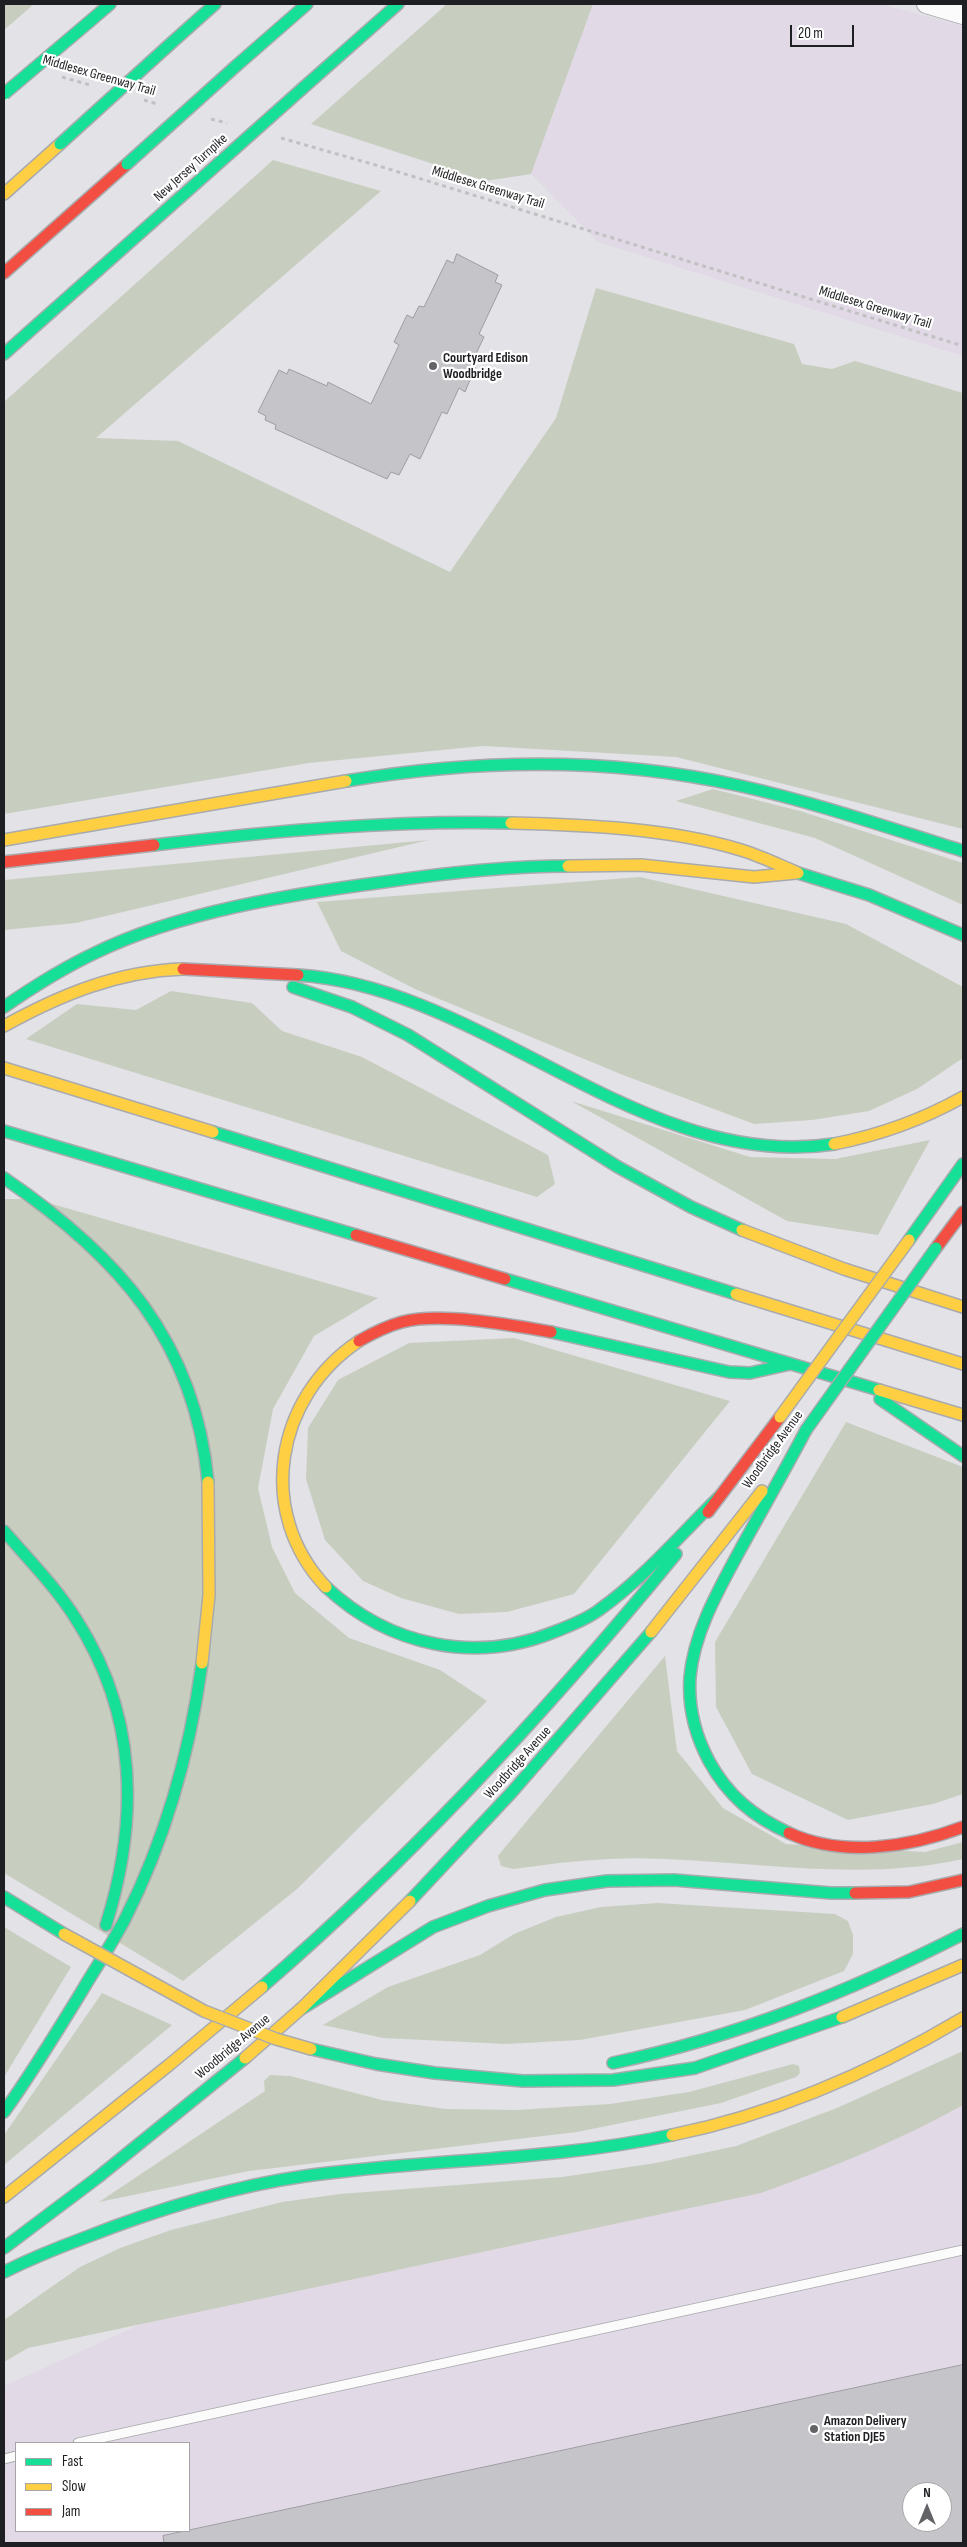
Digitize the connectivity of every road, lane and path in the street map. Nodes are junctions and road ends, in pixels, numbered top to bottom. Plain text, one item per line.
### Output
1 (110, 4) edge
2 (216, 4) edge
3 (307, 4) edge
4 (398, 4) edge
5 (926, 4) edge
6 (963, 14) edge
7 (52, 74) dead end
8 (100, 88) dead end
9 (4, 94) edge
10 (138, 98) dead end
11 (158, 104) dead end
12 (206, 117) dead end
13 (235, 126) dead end
14 (273, 136) dead end
15 (60, 144) junction
16 (4, 188) edge
17 (4, 194) edge
18 (4, 272) edge
19 (963, 346) edge
20 (4, 354) edge
21 (4, 840) edge
22 (963, 851) edge
23 (4, 862) edge
24 (797, 873) junction
25 (963, 935) edge
26 (244, 973) junction
27 (4, 1007) edge
28 (4, 1026) edge
29 (4, 1068) edge
30 (963, 1097) edge
31 (4, 1132) edge
32 (963, 1164) edge
33 (4, 1178) edge
34 (963, 1212) edge
35 (963, 1307) edge
36 (790, 1364) junction
37 (963, 1364) edge
38 (863, 1387) junction
39 (963, 1415) edge
40 (806, 1430) junction
41 (963, 1456) edge
42 (720, 1496) junction
43 (4, 1531) edge
44 (963, 1827) edge
45 (963, 1880) edge
46 (4, 1897) edge
47 (963, 1934) edge
48 (963, 1964) edge
49 (76, 2001) junction
50 (301, 2009) junction
51 (963, 2018) edge
52 (605, 2064) dead end
53 (567, 2068) dead end
54 (435, 2072) junction
55 (4, 2112) edge
56 (4, 2197) edge
57 (4, 2248) edge
58 (963, 2250) edge
59 (4, 2272) edge
60 (83, 2442) edge

1 - 9 main road, bridge
2 - 15 main road, bridge
3 - 18 main road, bridge
4 - 20 main road, New Jersey Turnpike, bridge
5 - 6 street
7 - 8 path, Middlesex Greenway Trail
10 - 11 path, Middlesex Greenway Trail
12 - 13 path
14 - 19 path, Middlesex Greenway Trail
15 - 16 main road
15 - 17 main road
21 - 22 main road
23 - 24 main road
24 - 25 main road
24 - 27 main road
26 - 28 main road
26 - 30 main road
26 - 35 main road
29 - 37 main road
31 - 36 main road
32 - 42 main road, Woodbridge Avenue, bridge
33 - 49 main road
34 - 40 main road, Woodbridge Avenue, bridge
36 - 38 main road
36 - 42 main road
38 - 39 main road
38 - 41 main road
40 - 44 main road
40 - 50 main road, Woodbridge Avenue
42 - 56 main road, Woodbridge Avenue
43 - 49 main road
45 - 50 main road
46 - 54 main road, bridge
47 - 52 main road
48 - 54 main road
49 - 55 main road
50 - 57 main road, Woodbridge Avenue
51 - 59 main road
53 - 54 main road
58 - 60 lane

